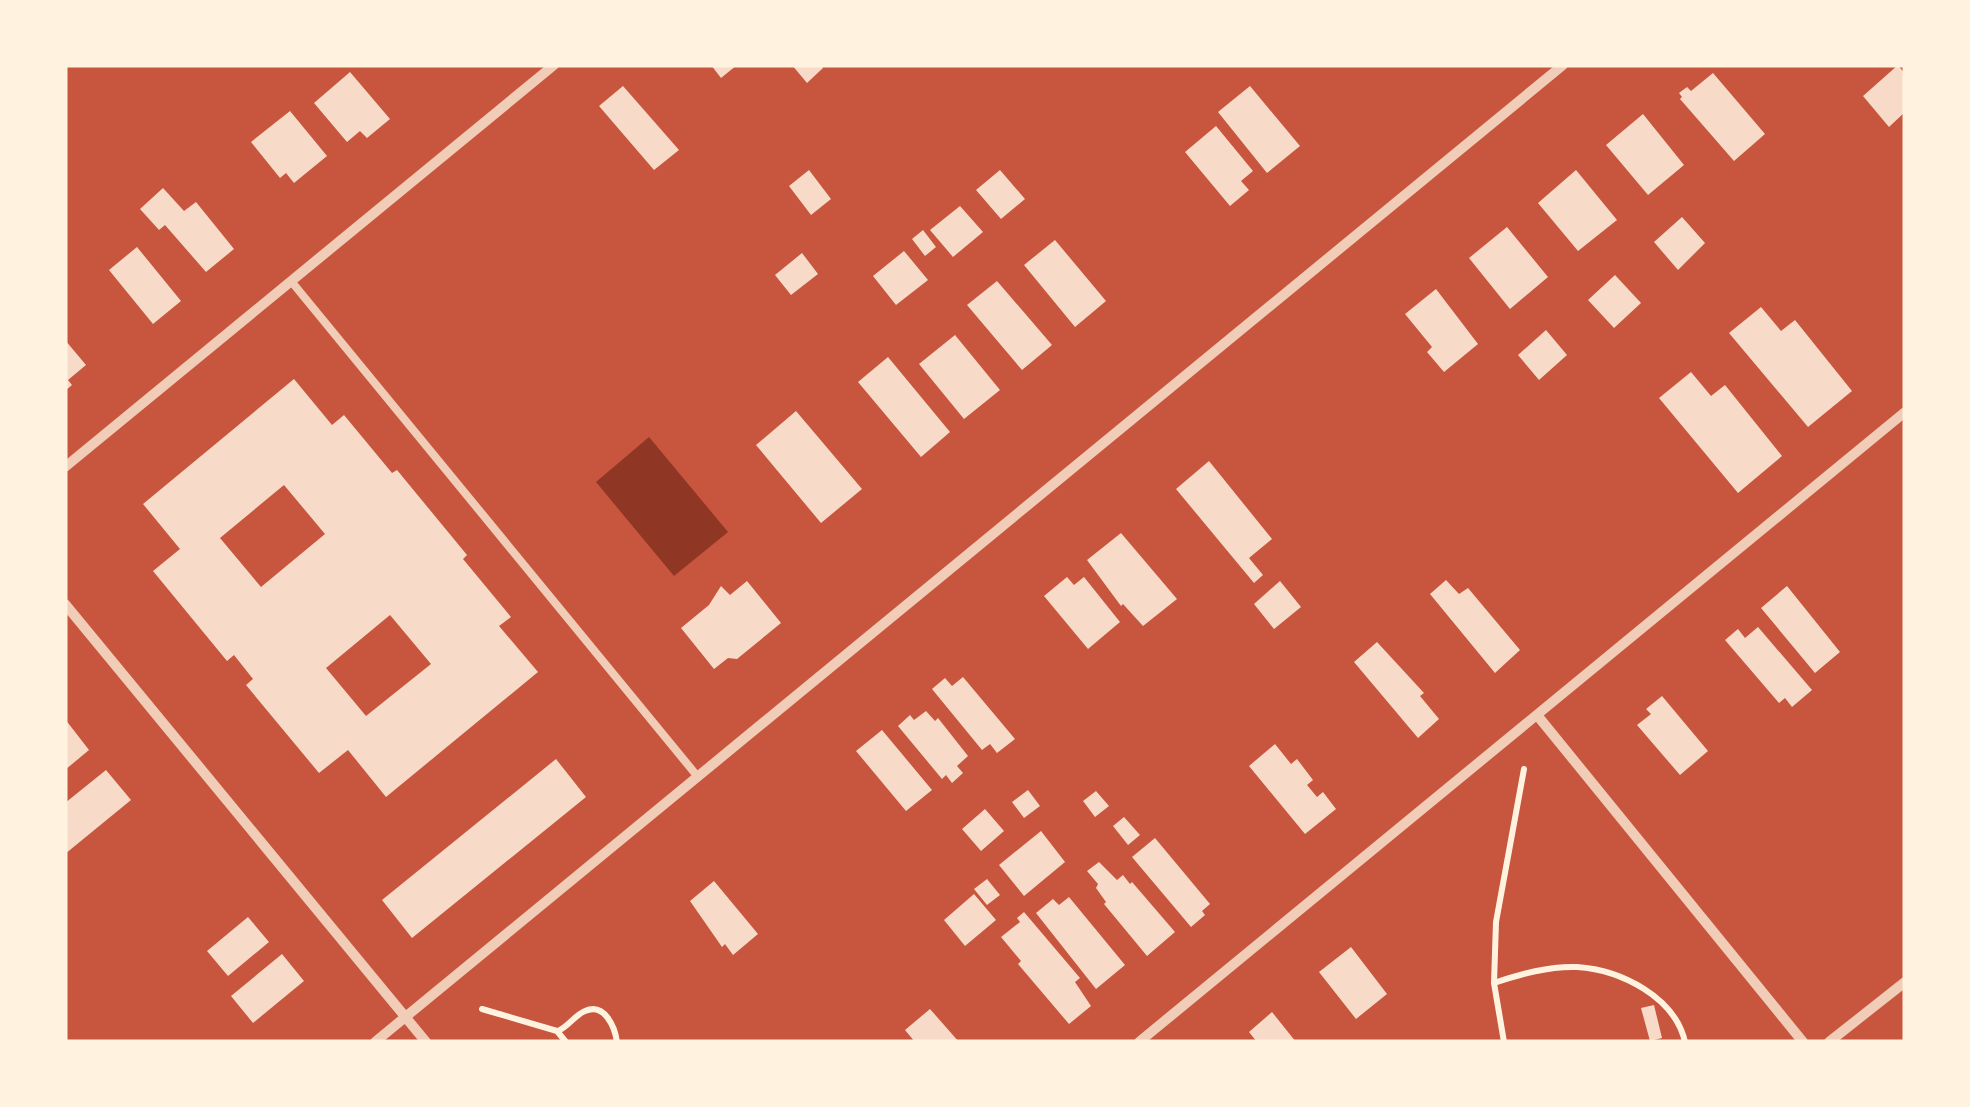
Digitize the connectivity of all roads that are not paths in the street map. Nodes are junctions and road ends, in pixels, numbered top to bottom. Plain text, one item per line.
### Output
1 (554, 65) edge
2 (1563, 65) edge
3 (291, 281) junction
4 (1905, 412) edge
5 (65, 467) edge
6 (65, 604) edge
7 (1537, 715) junction
8 (698, 776) junction
9 (1905, 982) edge
10 (406, 1017) junction
11 (376, 1042) edge
12 (426, 1042) edge
13 (1140, 1042) edge
14 (1803, 1042) edge
15 (1829, 1042) edge

1 - 3 street
2 - 8 street
3 - 5 street
3 - 8 lane
4 - 7 street
6 - 10 street
7 - 13 street
7 - 14 street
8 - 10 street
9 - 15 street
10 - 11 street
10 - 12 street

